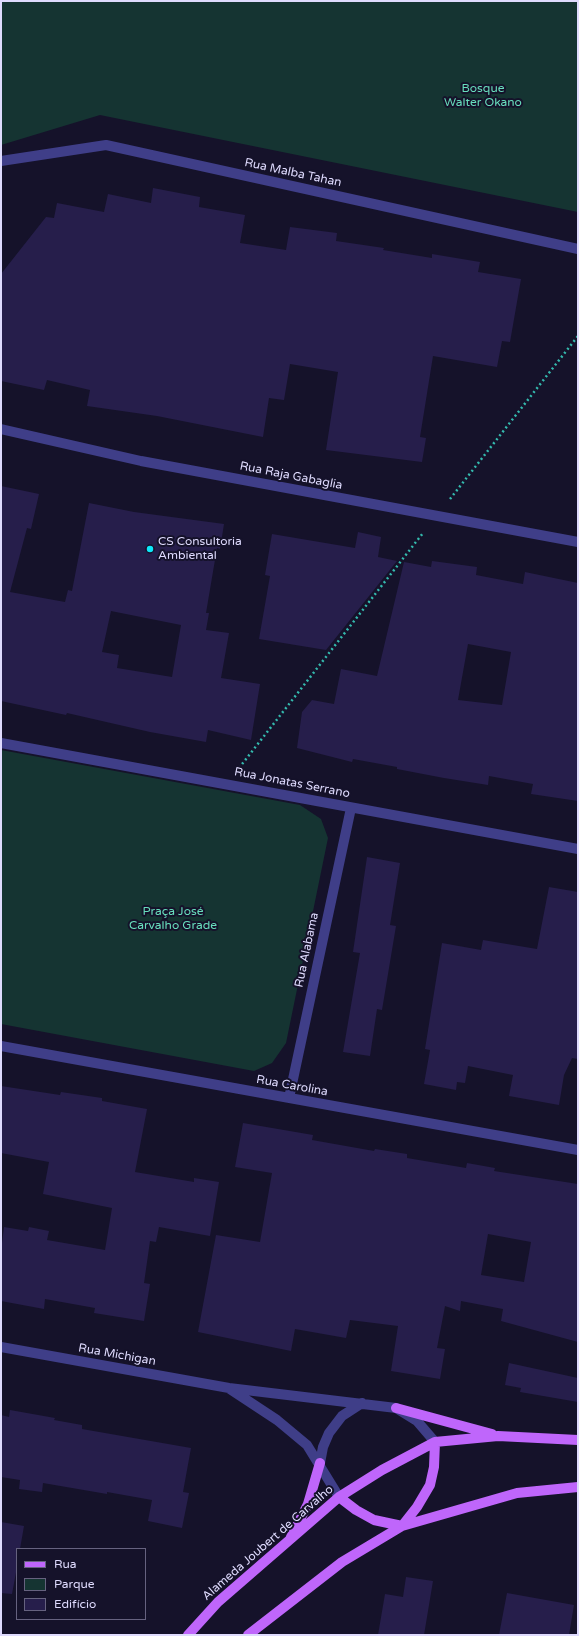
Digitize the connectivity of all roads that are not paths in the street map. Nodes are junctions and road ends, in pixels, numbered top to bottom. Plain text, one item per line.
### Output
1 (1, 161) edge
2 (578, 249) edge
3 (1, 429) edge
4 (578, 542) edge
5 (1, 743) edge
6 (351, 808) junction
7 (578, 849) edge
8 (1, 1046) edge
9 (289, 1098) junction
10 (578, 1150) edge
11 (1, 1347) edge
12 (228, 1388) junction
13 (362, 1403) junction
14 (396, 1408) junction
15 (498, 1436) junction
16 (578, 1440) edge
17 (435, 1442) junction
18 (320, 1463) junction
19 (578, 1487) edge
20 (339, 1496) junction
21 (402, 1526) junction
22 (288, 1543) junction
23 (188, 1635) edge
24 (248, 1635) edge

1 - 2 street, Rua Malba Tahan
3 - 4 street, Rua Raja Gabaglia
5 - 6 street, Rua Jonatas Serrano
6 - 7 street, Rua Jonatas Serrano
6 - 9 street, Rua Alabama
8 - 9 street, Rua Carolina
9 - 10 street, Rua Carolina
11 - 12 street, Rua Michigan
12 - 13 street, Rua Michigan
12 - 18 street, Rua Michigan
13 - 14 street, Rua Michigan
13 - 18 street
14 - 15 main road
14 - 17 street, Rua Michigan
15 - 16 main road, Alameda Joubert de Carvalho
15 - 17 main road, Alameda Joubert de Carvalho
17 - 20 main road, Alameda Joubert de Carvalho
17 - 21 main road
18 - 20 street, Rua Michigan
18 - 22 main road
19 - 21 main road
20 - 21 main road
20 - 22 main road, Alameda Joubert de Carvalho
21 - 24 main road
22 - 23 main road, Alameda Joubert de Carvalho

